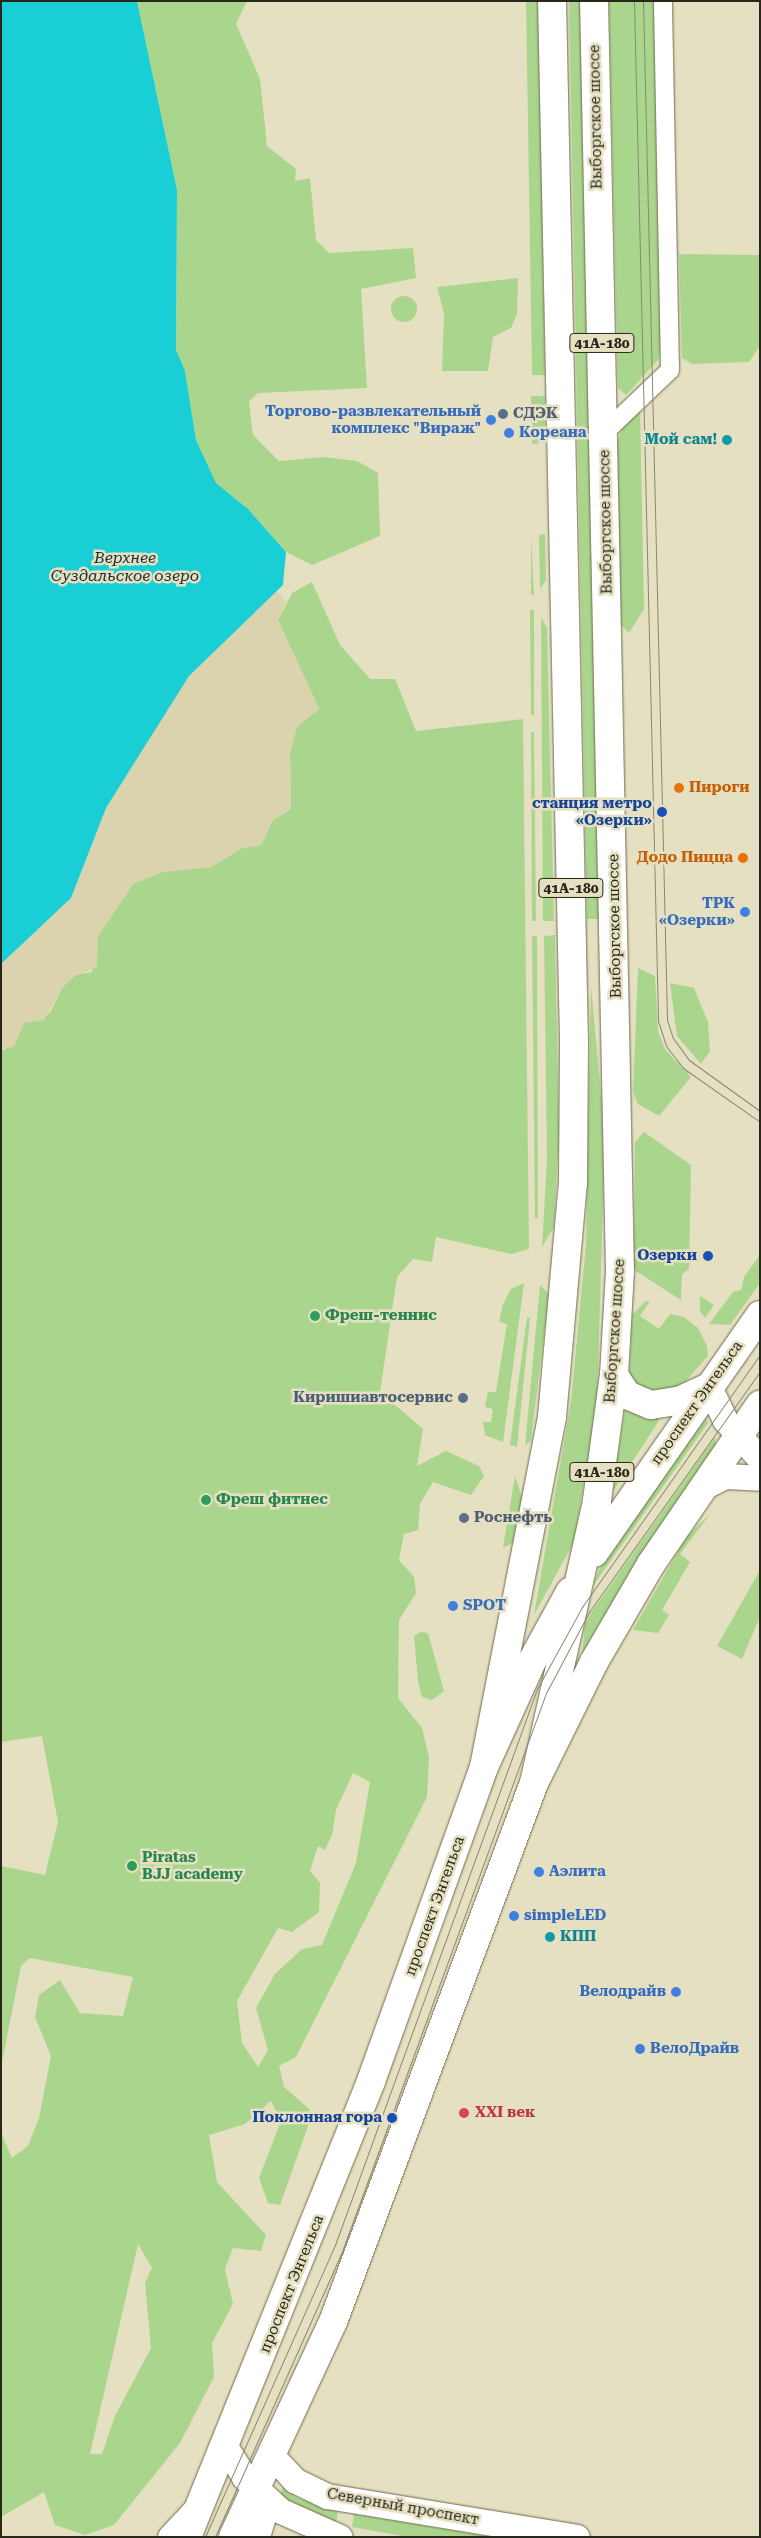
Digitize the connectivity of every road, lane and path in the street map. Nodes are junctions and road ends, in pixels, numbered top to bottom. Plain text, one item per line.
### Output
1 (552, 1) edge
2 (594, 1) edge
3 (663, 1) edge
4 (604, 433) junction
5 (573, 974) junction
6 (616, 975) junction
7 (760, 1315) edge
8 (614, 1375) junction
9 (709, 1387) junction
10 (760, 1405) edge
11 (738, 1436) junction
12 (760, 1459) edge
13 (760, 1478) edge
14 (705, 1486) junction
15 (584, 1568) junction
16 (484, 1767) junction
17 (534, 1783) junction
18 (225, 2446) junction
19 (272, 2456) junction
20 (257, 2490) junction
21 (199, 2505) junction
22 (170, 2537) edge
23 (187, 2537) edge
24 (198, 2537) edge
25 (233, 2537) edge
26 (256, 2537) edge
27 (340, 2537) edge
28 (577, 2537) edge

1 - 5 main road, 41А-180
2 - 4 main road, Выборгское шоссе / 41А-180
3 - 4 street
4 - 6 main road, Выборгское шоссе / 41А-180
5 - 6 main road
5 - 16 main road, 41А-180
6 - 8 main road, Выборгское шоссе / 41А-180
7 - 9 main road, проспект Энгельса
8 - 9 main road
8 - 15 main road, Выборгское шоссе / 41А-180
9 - 11 main road
9 - 15 main road, проспект Энгельса
10 - 11 main road
11 - 12 main road
11 - 14 main road
13 - 14 main road
14 - 17 main road
15 - 16 main road, проспект Энгельса
15 - 17 main road, Выборгское шоссе / 41А-180
16 - 18 main road, проспект Энгельса
17 - 19 main road
18 - 20 main road
18 - 21 main road, проспект Энгельса
19 - 20 main road
19 - 28 main road, Северный проспект
20 - 25 main road
20 - 26 main road
20 - 27 main road
21 - 22 main road
21 - 23 main road, проспект Энгельса
21 - 24 main road

